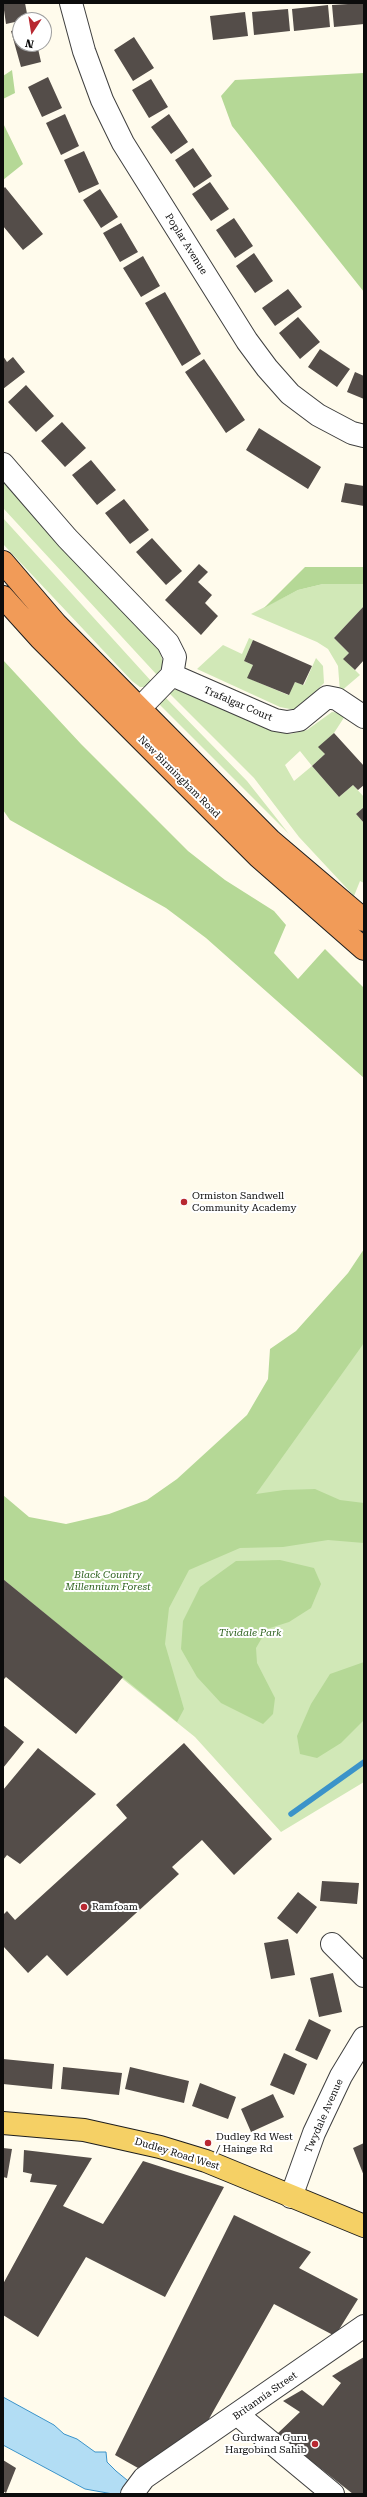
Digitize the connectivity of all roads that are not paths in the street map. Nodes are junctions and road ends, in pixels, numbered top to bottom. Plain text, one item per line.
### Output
1 (71, 3) edge
2 (364, 436) edge
3 (3, 464) edge
4 (3, 562) edge
5 (3, 596) edge
6 (172, 675) junction
7 (139, 709) junction
8 (364, 717) edge
9 (364, 920) edge
10 (364, 948) edge
11 (332, 1944) dead end
12 (364, 1976) edge
13 (364, 2038) edge
14 (3, 2123) edge
15 (291, 2197) junction
16 (364, 2226) edge
17 (364, 2326) edge
18 (238, 2415) junction
19 (138, 2486) edge
20 (333, 2494) edge

1 - 2 street, Poplar Avenue
3 - 6 street
4 - 7 highway, New Birmingham Road
5 - 10 highway, New Birmingham Road
6 - 7 street
6 - 8 street, Trafalgar Court
7 - 9 highway, New Birmingham Road
11 - 12 street
13 - 15 street, Twydale Avenue
14 - 15 main road, Dudley Road West
15 - 16 main road, Dudley Road West
17 - 18 street, Britannia Street
18 - 19 street, Britannia Street
18 - 20 street

